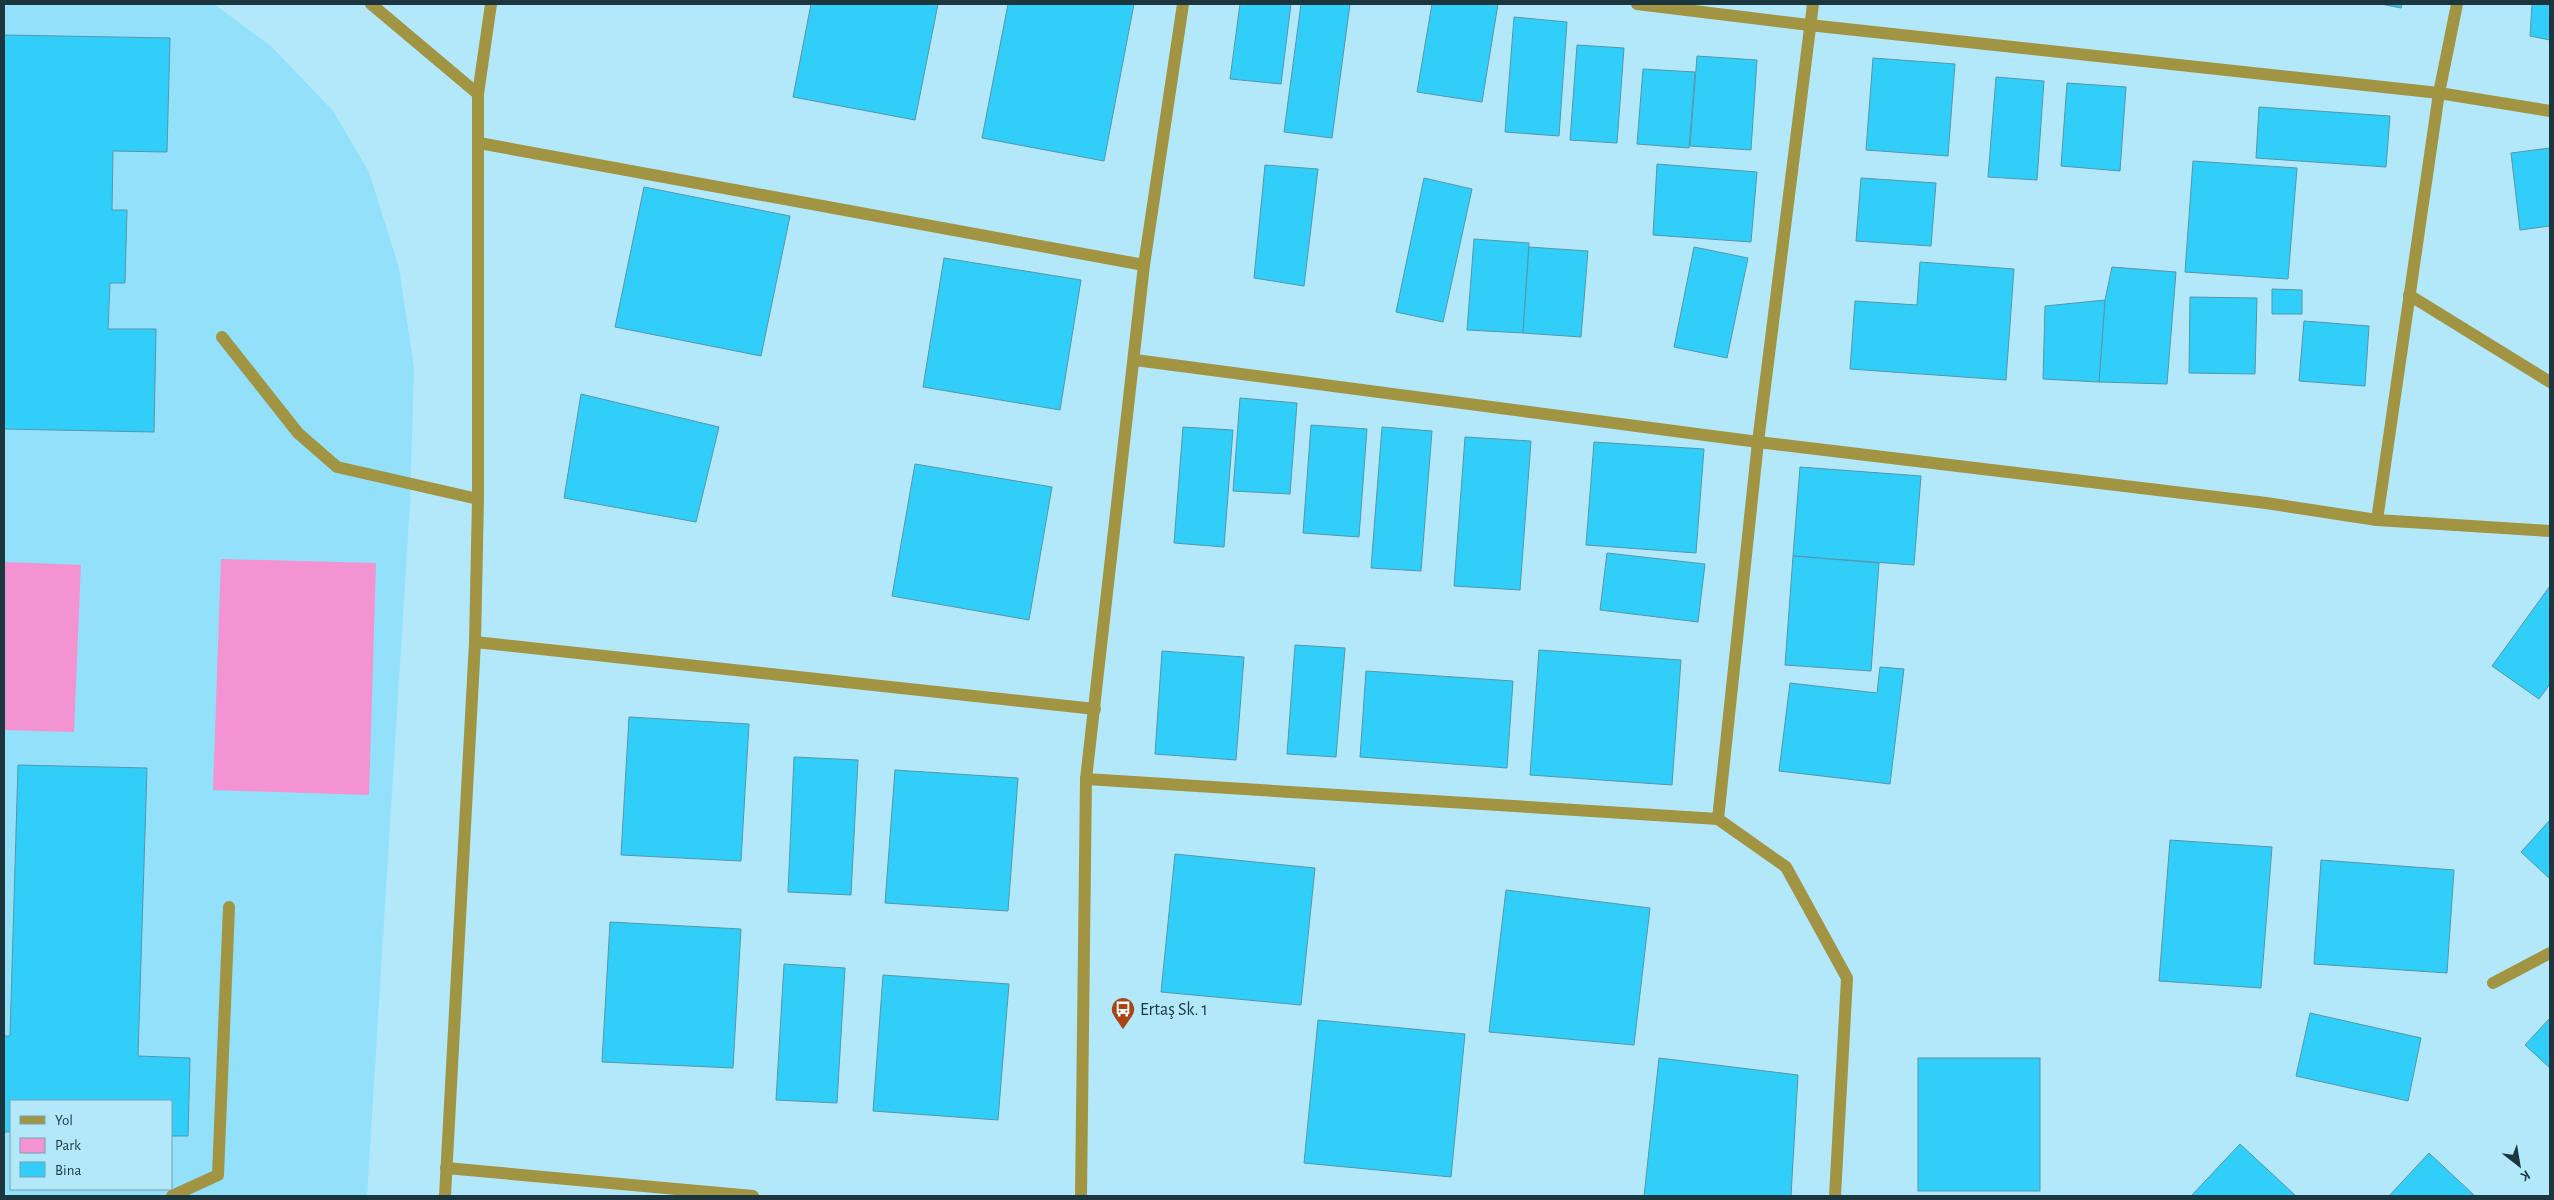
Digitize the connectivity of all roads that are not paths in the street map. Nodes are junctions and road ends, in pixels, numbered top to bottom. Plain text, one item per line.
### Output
1 (371, 4) edge
2 (491, 4) edge
3 (1183, 4) edge
4 (1637, 4) edge
5 (1813, 4) edge
6 (2457, 4) edge
7 (1809, 25) junction
8 (2439, 93) junction
9 (478, 94) junction
10 (2550, 111) edge
11 (479, 144) junction
12 (1144, 264) junction
13 (2409, 295) junction
14 (222, 337) dead end
15 (1135, 360) junction
16 (2550, 382) edge
17 (1758, 442) junction
18 (478, 499) junction
19 (2377, 520) junction
20 (2550, 531) edge
21 (475, 642) junction
22 (1095, 709) junction
23 (1086, 779) junction
24 (1718, 819) junction
25 (229, 907) dead end
26 (2550, 953) edge
27 (2493, 983) dead end
28 (446, 1168) junction
29 (172, 1196) edge
30 (445, 1196) edge
31 (753, 1196) edge
32 (1080, 1196) edge
33 (1835, 1196) edge

1 - 9 street
2 - 9 street
3 - 12 street
4 - 7 street
5 - 7 street
6 - 8 street
7 - 8 street
7 - 17 street
8 - 10 street
8 - 13 street
9 - 11 street
11 - 12 street
11 - 18 street
12 - 15 street
13 - 16 street
13 - 19 street
14 - 18 street
15 - 17 street
15 - 22 street
17 - 19 street
17 - 24 street
18 - 21 street
19 - 20 street
21 - 22 street
21 - 28 street
22 - 23 street
23 - 24 street
23 - 32 street
24 - 33 street
25 - 29 street
26 - 27 street
28 - 30 street
28 - 31 street

